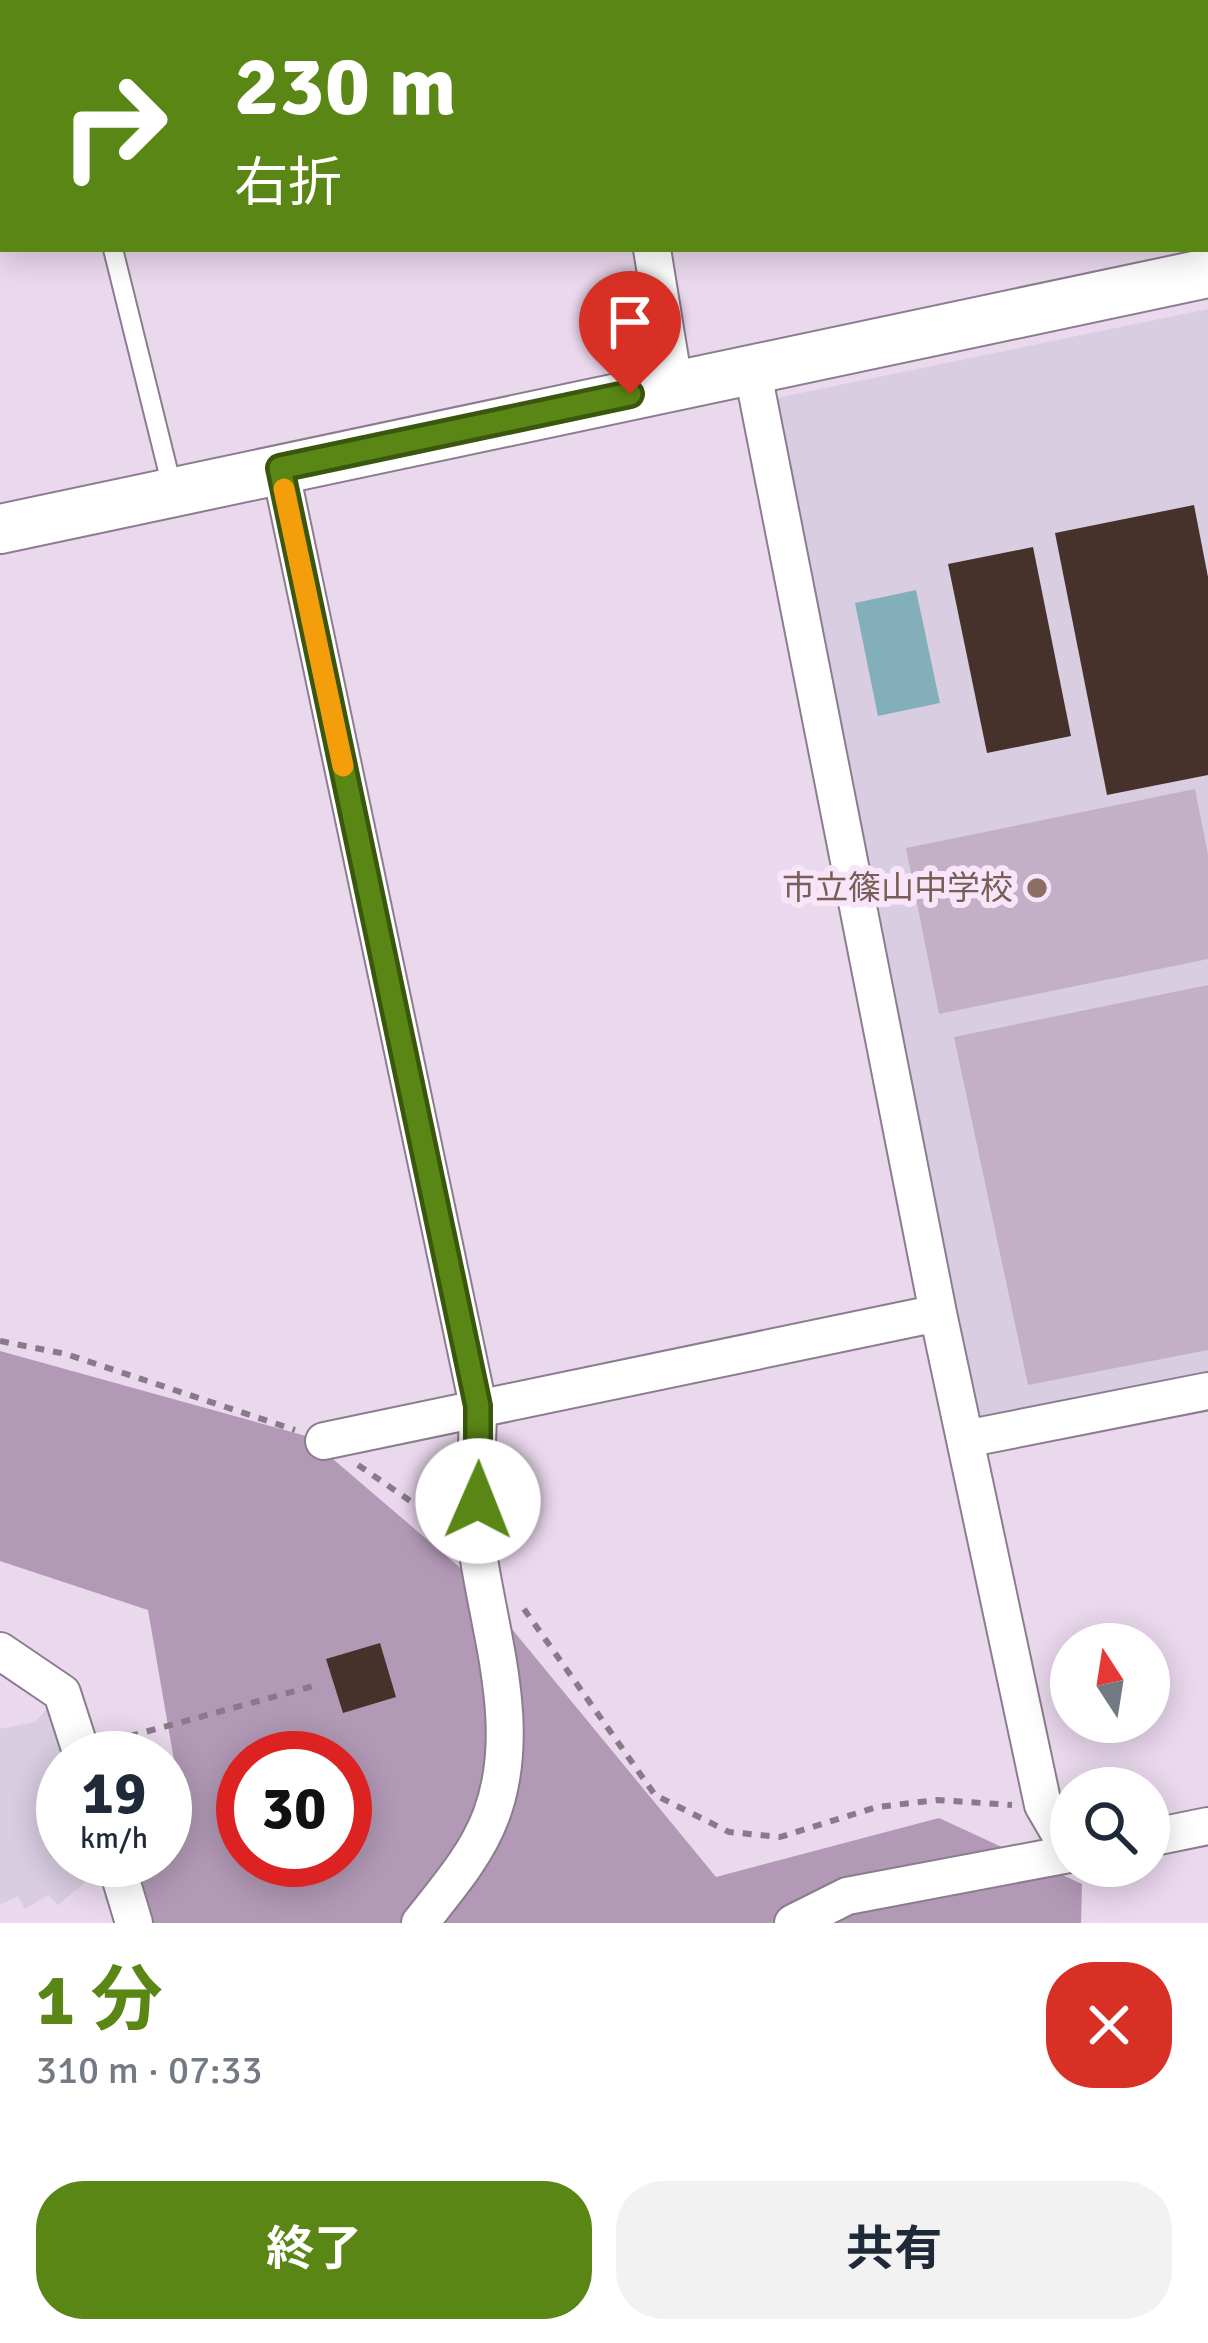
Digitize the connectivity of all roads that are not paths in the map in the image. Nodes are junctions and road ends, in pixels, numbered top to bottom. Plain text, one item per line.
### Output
1 (114, 252) edge
2 (652, 252) edge
3 (1208, 273) edge
4 (752, 368) junction
5 (674, 385) junction
6 (280, 468) junction
7 (173, 491) junction
8 (0, 529) edge
9 (938, 1313) junction
10 (1208, 1391) edge
11 (478, 1406) junction
12 (965, 1439) junction
13 (324, 1441) road end
14 (0, 1651) edge
15 (74, 1731) edge
16 (1050, 1818) edge
17 (1208, 1826) edge
18 (1170, 1834) edge
19 (1050, 1858) edge
20 (123, 1887) edge
21 (134, 1923) edge
22 (420, 1923) edge
23 (793, 1923) edge

1 - 7 lane
2 - 5 street
3 - 4 street
4 - 5 street
4 - 9 street
5 - 6 street
6 - 7 street
6 - 11 street
7 - 8 street
9 - 11 street
9 - 12 street
10 - 12 street
11 - 13 street
11 - 22 street
12 - 16 street
14 - 15 street
17 - 18 street
19 - 23 street
20 - 21 street

